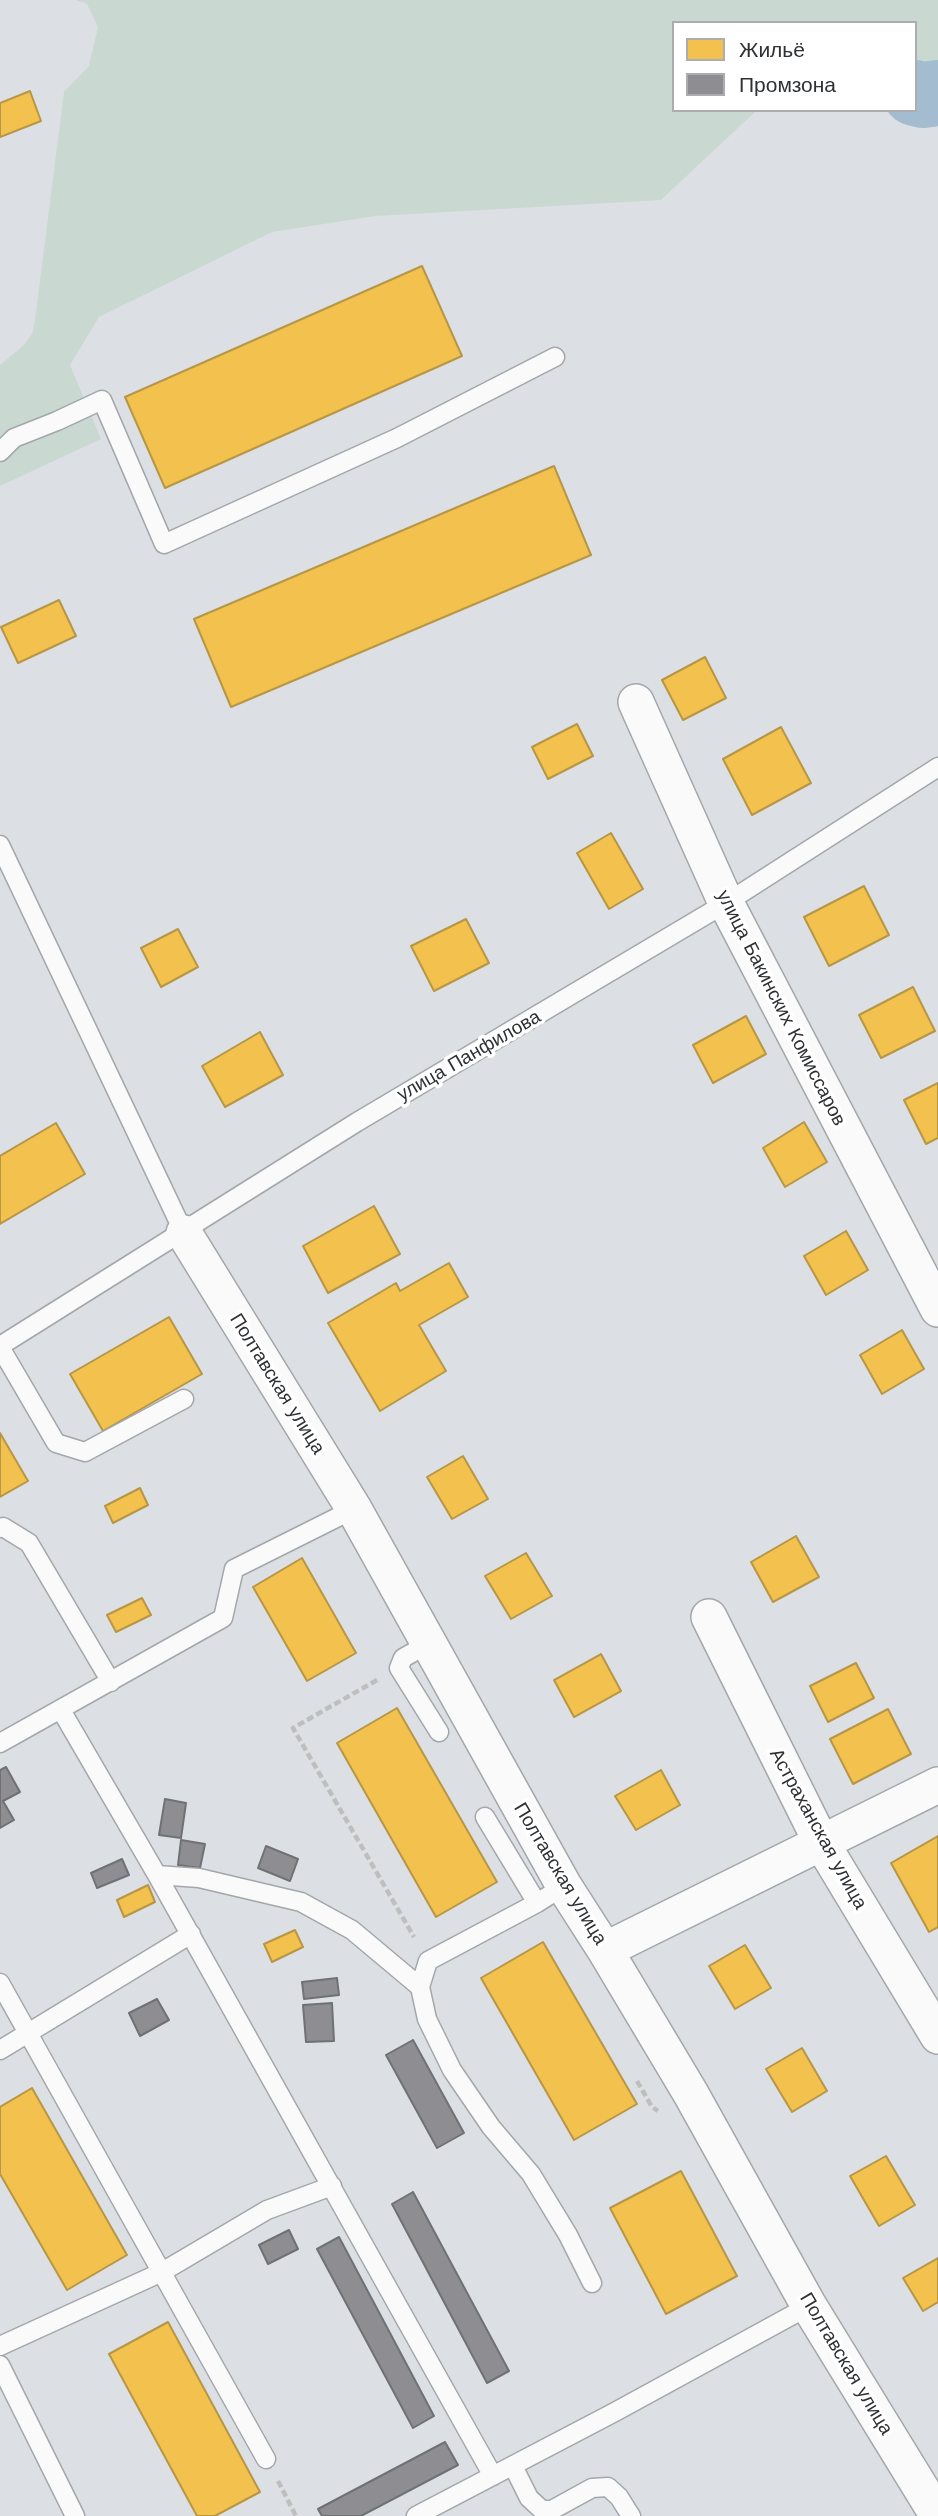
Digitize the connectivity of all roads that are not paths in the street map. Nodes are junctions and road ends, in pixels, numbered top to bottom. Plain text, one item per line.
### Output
1 (555, 357) dead end
2 (0, 452) edge
3 (636, 702) dead end
4 (938, 767) edge
5 (0, 845) edge
6 (726, 903) junction
7 (184, 1233) junction
8 (938, 1309) edge
9 (0, 1346) edge
10 (184, 1399) dead end
11 (354, 1509) junction
12 (0, 1528) edge
13 (709, 1617) dead end
14 (428, 1644) junction
15 (111, 1682) junction
16 (61, 1710) junction
17 (439, 1732) dead end
18 (0, 1743) edge
19 (938, 1785) edge
20 (485, 1816) dead end
21 (821, 1842) junction
22 (157, 1875) junction
23 (551, 1895) junction
24 (191, 1934) junction
25 (606, 1950) junction
26 (0, 1983) edge
27 (420, 1987) junction
28 (29, 2032) junction
29 (938, 2036) edge
30 (0, 2050) edge
31 (332, 2186) junction
32 (162, 2272) junction
33 (592, 2283) dead end
34 (809, 2306) junction
35 (0, 2346) edge
36 (0, 2365) edge
37 (265, 2459) road end
38 (513, 2466) junction
39 (493, 2476) junction
40 (75, 2516) edge
41 (416, 2516) edge
42 (631, 2516) edge
43 (938, 2516) edge

1 - 2 lane
3 - 6 street, улица Бакинских Комиссаров
4 - 6 lane, улица Панфилова
5 - 7 lane
6 - 7 lane, улица Панфилова
6 - 8 street, улица Бакинских Комиссаров
7 - 9 lane, улица Панфилова
7 - 11 street, Полтавская улица
9 - 10 lane
11 - 14 street, Полтавская улица
11 - 15 lane
12 - 15 lane
13 - 21 street, Астраханская улица
14 - 17 lane
14 - 23 street, Полтавская улица
15 - 16 lane
16 - 18 lane
16 - 22 lane
19 - 21 street
20 - 23 lane
21 - 25 street
21 - 29 street, Астраханская улица
22 - 24 lane
22 - 27 lane
23 - 25 street, Полтавская улица
23 - 27 lane
24 - 28 lane
24 - 31 lane
25 - 34 street, Полтавская улица
26 - 28 lane
27 - 33 lane
28 - 30 lane
28 - 32 lane
31 - 32 lane
31 - 39 lane
32 - 35 lane
32 - 37 lane
34 - 38 lane
34 - 43 street, Полтавская улица
36 - 40 lane
38 - 39 lane
38 - 42 lane
39 - 41 lane

